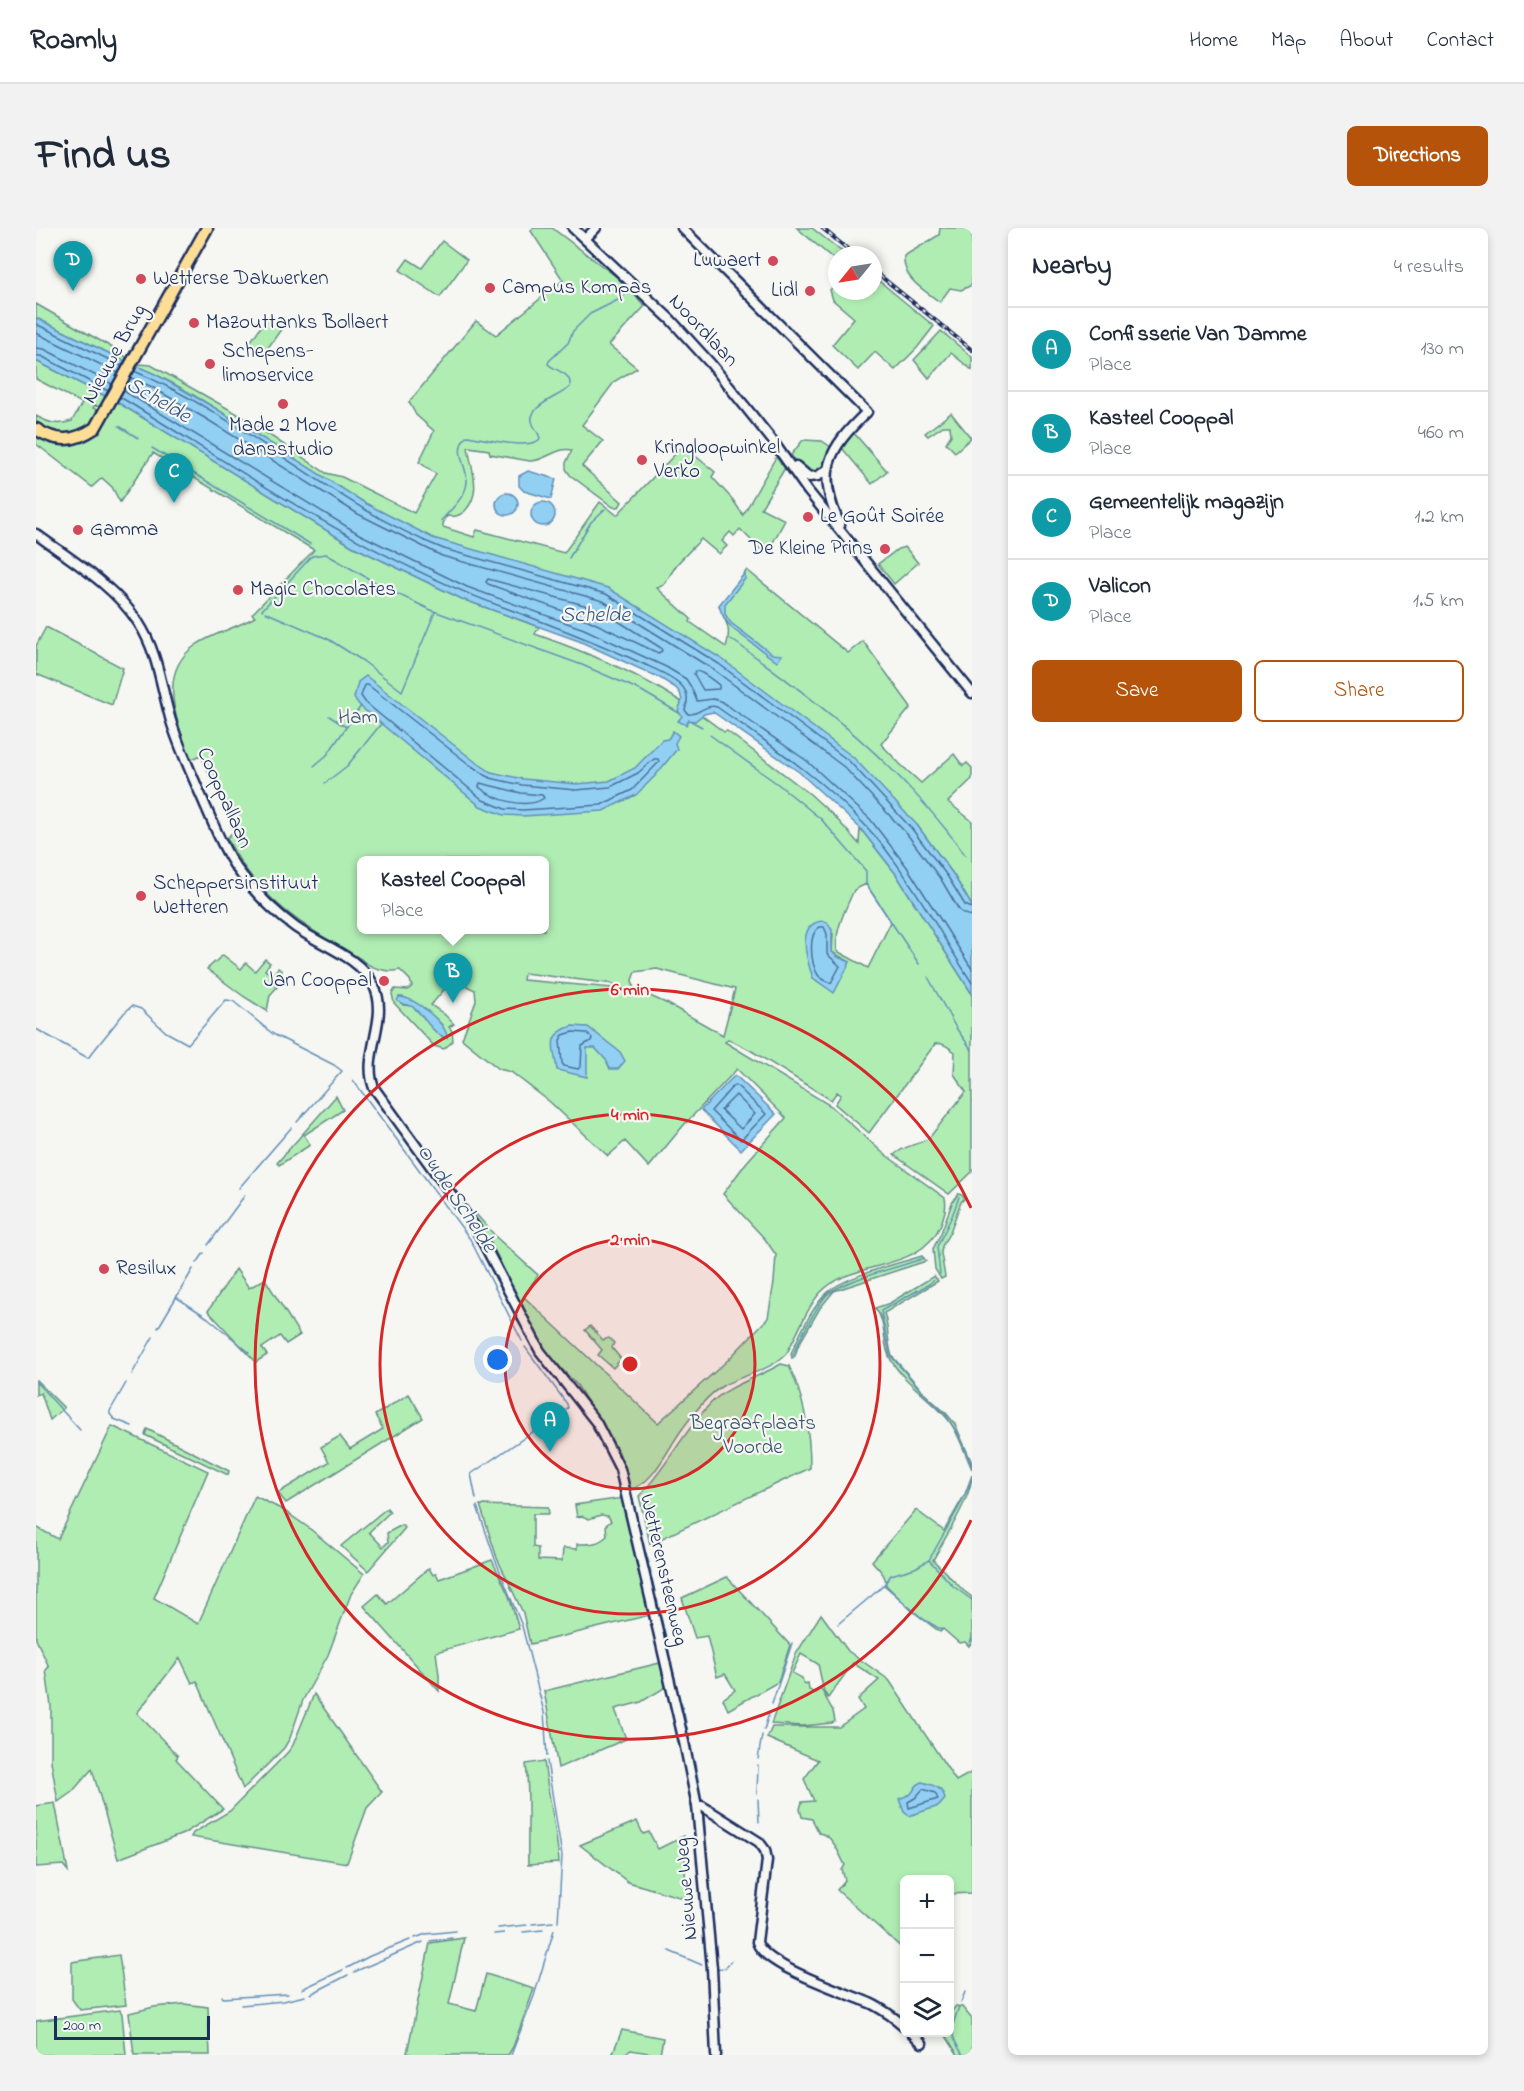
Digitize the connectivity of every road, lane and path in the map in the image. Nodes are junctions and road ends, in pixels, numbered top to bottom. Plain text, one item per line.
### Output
1 (207, 228) edge
2 (596, 228) edge
3 (682, 228) edge
4 (581, 232) edge
5 (36, 429) edge
6 (772, 440) junction
7 (828, 469) junction
8 (36, 534) edge
9 (845, 536) junction
10 (972, 693) edge
11 (369, 1065) joint
12 (697, 1806) junction
13 (900, 2023) edge
14 (916, 2037) edge
15 (922, 2043) dead end
16 (716, 2055) edge

1 - 5 main road, Nieuwe Brug
2 - 4 street
3 - 7 street, Noordlaan
4 - 6 street, Noordlaan
6 - 7 street, Noordlaan
6 - 9 street, Noordlaan
7 - 9 street, Noordlaan
8 - 11 street, Cooppallaan
9 - 10 street, Noordlaan
11 - 12 street, Wetterensteenweg
12 - 13 street
12 - 16 street, Nieuwe Weg
14 - 15 street

